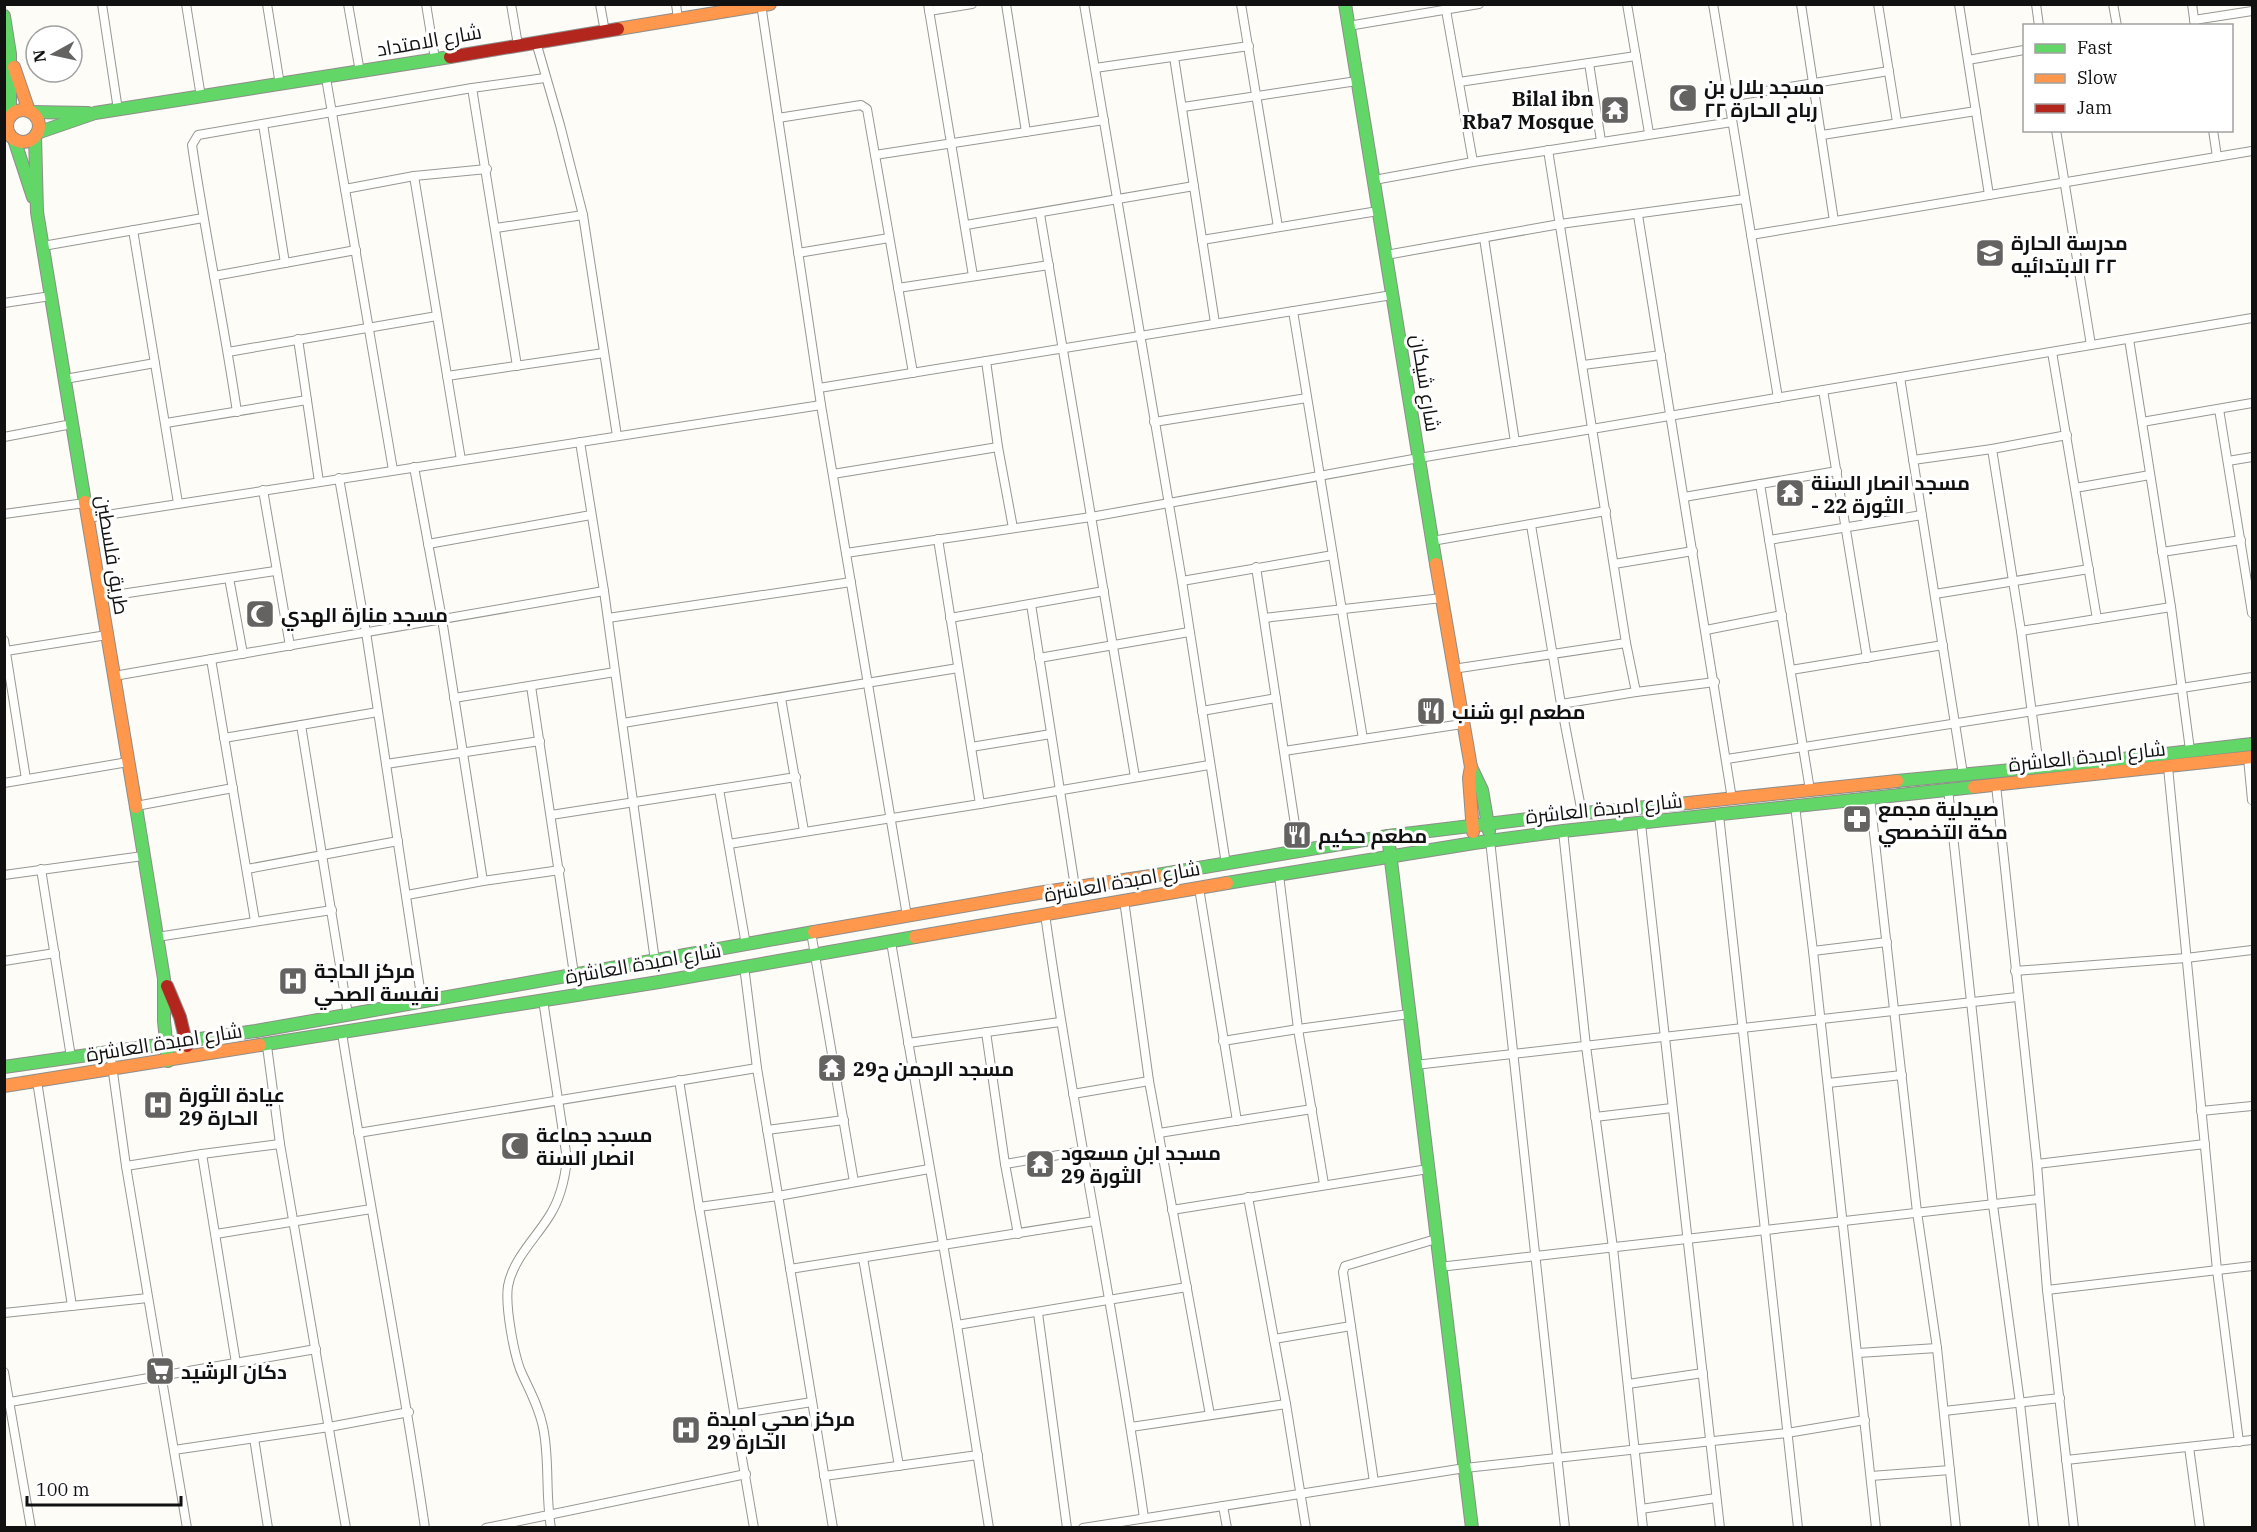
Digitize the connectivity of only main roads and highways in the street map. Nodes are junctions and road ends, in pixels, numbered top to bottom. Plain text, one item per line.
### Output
1 (1345, 4) edge
2 (764, 5) edge
3 (4, 16) edge
4 (10, 54) junction
5 (30, 111) junction
6 (95, 113) junction
7 (8, 118) edge
8 (36, 134) junction
9 (10, 139) edge
10 (37, 212) junction
11 (2253, 744) edge
12 (2250, 757) edge
13 (2106, 761) junction
14 (1472, 766) junction
15 (2107, 774) junction
16 (1488, 823) junction
17 (1472, 826) junction
18 (1388, 836) junction
19 (1490, 840) junction
20 (1474, 843) junction
21 (1392, 856) junction
22 (1096, 885) junction
23 (1099, 905) junction
24 (164, 979) junction
25 (186, 1040) junction
26 (166, 1043) junction
27 (188, 1058) junction
28 (168, 1061) junction
29 (4, 1068) edge
30 (4, 1086) edge
31 (1472, 1527) edge

1 - 14 main road, شارع شيكان
2 - 6 main road, شارع الامتداد
3 - 4 main road
4 - 5 main road
4 - 7 main road
5 - 6 main road, شارع الامتداد
5 - 7 main road
5 - 8 main road
6 - 8 main road, شارع الامتداد
7 - 9 main road
8 - 9 main road
8 - 10 main road, طريق فلسطين
9 - 10 main road
10 - 24 main road, طريق فلسطين
11 - 13 main road, شارع امبدة العاشرة
12 - 15 main road, شارع امبدة العاشرة
13 - 15 main road
13 - 16 main road, شارع امبدة العاشرة
14 - 16 main road, شارع شيكان
14 - 17 main road, شارع شيكان
15 - 19 main road, شارع امبدة العاشرة
16 - 17 main road, شارع امبدة العاشرة
16 - 19 main road, شارع شيكان
17 - 18 main road, شارع امبدة العاشرة
17 - 20 main road, شارع شيكان
18 - 21 main road
18 - 22 main road, شارع امبدة العاشرة
19 - 20 main road, شارع امبدة العاشرة
20 - 21 main road, شارع امبدة العاشرة
21 - 23 main road, شارع امبدة العاشرة
21 - 31 main road
22 - 23 main road
22 - 25 main road, شارع امبدة العاشرة
23 - 27 main road, شارع امبدة العاشرة
24 - 25 main road, طريق فلسطين
24 - 26 main road, طريق فلسطين
25 - 26 main road, شارع امبدة العاشرة
25 - 27 main road, طريق فلسطين
26 - 28 main road, طريق فلسطين
26 - 29 main road, شارع امبدة العاشرة
27 - 28 main road, شارع امبدة العاشرة
28 - 30 main road, شارع امبدة العاشرة

